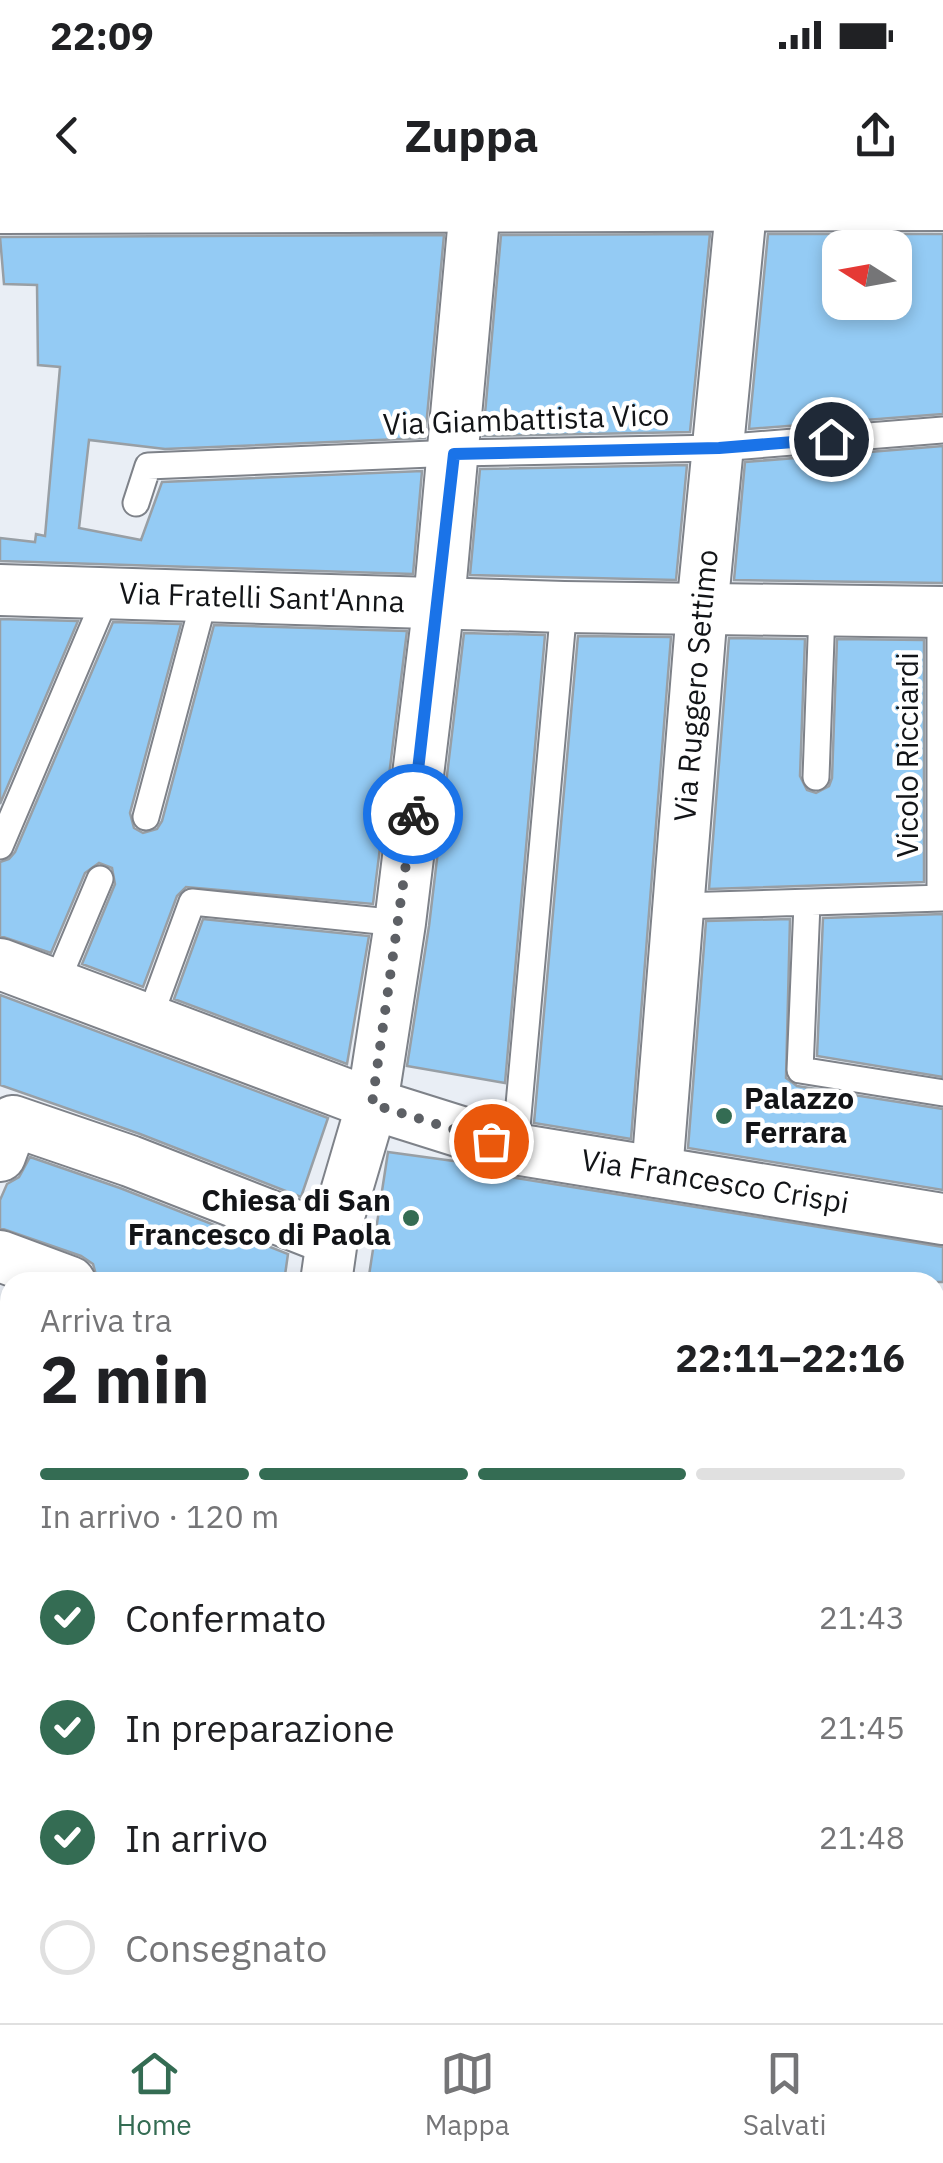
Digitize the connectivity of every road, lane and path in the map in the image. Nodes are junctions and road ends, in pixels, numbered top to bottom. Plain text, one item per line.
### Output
1 (742, 203) edge
2 (232, 205) edge
3 (943, 205) edge
4 (475, 207) junction
5 (0, 208) edge
6 (943, 430) edge
7 (719, 448) junction
8 (454, 454) junction
9 (136, 503) dead end
10 (0, 590) edge
11 (107, 594) junction
12 (205, 596) junction
13 (439, 602) junction
14 (564, 607) junction
15 (702, 610) junction
16 (822, 611) junction
17 (941, 612) edge
18 (816, 777) dead end
19 (146, 817) dead end
20 (0, 846) edge
21 (100, 878) dead end
22 (942, 898) edge
23 (807, 904) junction
24 (678, 906) junction
25 (400, 923) junction
26 (0, 964) edge
27 (55, 986) junction
28 (148, 1022) junction
29 (943, 1093) edge
30 (372, 1104) junction
31 (7, 1138) edge
32 (514, 1149) junction
33 (657, 1172) junction
34 (943, 1220) edge
35 (0, 1256) edge
36 (329, 1261) edge
37 (43, 1272) edge

1 - 3 street
1 - 4 street
1 - 7 street, Via Ruggero Settimo
2 - 4 street
2 - 5 street
4 - 8 street
6 - 7 lane, Via Giambattista Vico
7 - 8 lane, Via Giambattista Vico
7 - 15 street, Via Ruggero Settimo
8 - 9 lane, Via Giambattista Vico
8 - 13 street
10 - 11 street, Via Fratelli Sant'Anna
11 - 12 street, Via Fratelli Sant'Anna
11 - 20 lane
12 - 13 street, Via Fratelli Sant'Anna
12 - 19 lane
13 - 14 street, Via Fratelli Sant'Anna
13 - 25 street
14 - 15 street, Via Fratelli Sant'Anna
14 - 32 lane
15 - 16 street, Via Fratelli Sant'Anna
15 - 24 street, Via Ruggero Settimo
16 - 17 street, Via Fratelli Sant'Anna
16 - 18 lane
17 - 22 lane, Vicolo Ricciardi
21 - 27 lane
22 - 23 lane
23 - 24 lane
23 - 29 lane
24 - 33 street, Via Ruggero Settimo
25 - 28 lane
25 - 30 street
26 - 27 street, Via Francesco Crispi
27 - 28 street, Via Francesco Crispi
28 - 30 street, Via Francesco Crispi
30 - 32 street, Via Francesco Crispi
30 - 36 street
31 - 36 street
32 - 33 street, Via Francesco Crispi
33 - 34 street, Via Francesco Crispi
35 - 37 street

